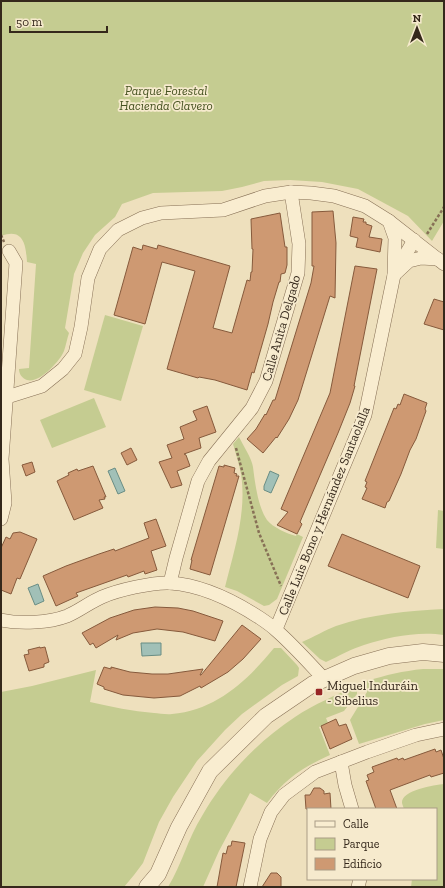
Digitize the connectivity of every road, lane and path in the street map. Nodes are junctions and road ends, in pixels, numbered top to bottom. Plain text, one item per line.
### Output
1 (291, 192) junction
2 (444, 208) edge
3 (389, 221) junction
4 (414, 240) junction
5 (9, 251) dead end
6 (395, 255) junction
7 (441, 262) edge
8 (394, 275) junction
9 (7, 397) junction
10 (3, 430) edge
11 (235, 442) dead end
12 (1, 519) edge
13 (170, 583) junction
14 (282, 588) dead end
15 (1, 620) edge
16 (276, 629) junction
17 (444, 654) edge
18 (324, 679) junction
19 (444, 729) edge
20 (341, 762) junction
21 (352, 808) edge
22 (147, 887) edge
23 (250, 887) edge

1 - 3 street
1 - 9 street
1 - 13 street, Calle Anita Delgado
2 - 4 path
3 - 4 street
3 - 6 street, Calle Luis Bono y Hernández Santaolalla
4 - 6 street
4 - 7 street
4 - 8 street, Calle Luis Bono y Hernández Santaolalla
5 - 9 street
6 - 8 street, Calle Luis Bono y Hernández Santaolalla
7 - 8 street
8 - 16 street, Calle Luis Bono y Hernández Santaolalla
9 - 10 street
10 - 12 street
11 - 14 path
13 - 15 street
13 - 16 street
16 - 18 street
17 - 18 street
18 - 22 street
19 - 20 street
20 - 21 street
20 - 23 street

